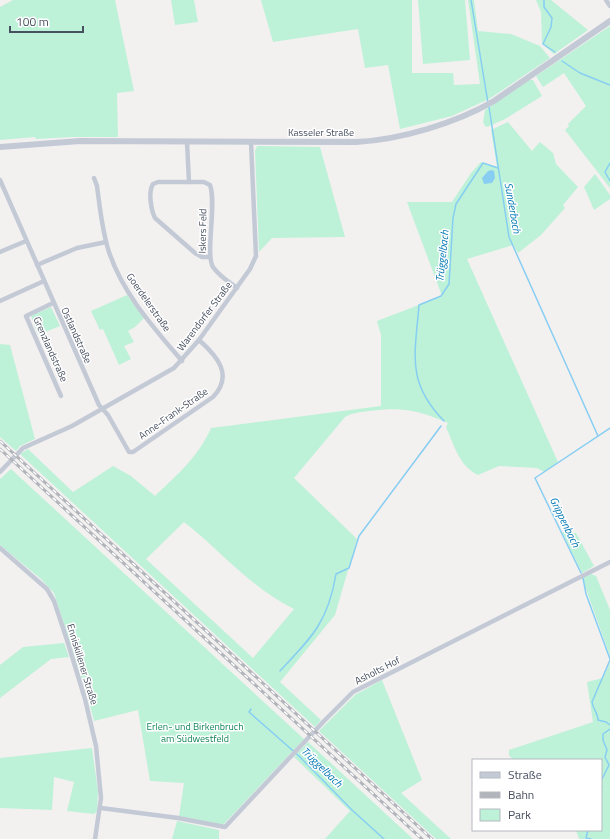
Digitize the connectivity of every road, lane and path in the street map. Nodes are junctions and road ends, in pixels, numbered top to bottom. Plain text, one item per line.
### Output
1 (606, 0) edge
2 (610, 6) edge
3 (610, 21) edge
4 (187, 142) junction
5 (251, 142) junction
6 (0, 147) edge
7 (94, 178) dead end
8 (0, 180) edge
9 (189, 182) junction
10 (26, 241) junction
11 (106, 242) junction
12 (0, 252) edge
13 (210, 257) junction
14 (37, 265) junction
15 (44, 281) junction
16 (236, 288) junction
17 (0, 301) edge
18 (53, 303) junction
19 (200, 340) junction
20 (182, 361) junction
21 (61, 396) dead end
22 (103, 410) junction
23 (0, 472) edge
24 (0, 548) edge
25 (610, 562) edge
26 (101, 808) junction
27 (95, 839) edge

1 - 2 street
3 - 5 street, Kasseler Straße
4 - 5 street, Kasseler Straße
4 - 6 street, Kasseler Straße
4 - 9 street
5 - 16 street, Warendorfer Straße
7 - 11 street, Goerdelerstraße
8 - 10 street, Ostlandstraße
9 - 13 street, Iskers Feld
9 - 13 street
10 - 12 street
10 - 14 street, Ostlandstraße
11 - 14 street
11 - 20 street, Goerdelerstraße
13 - 16 street, Iskers Feld
14 - 15 street, Ostlandstraße
15 - 17 street
15 - 18 street, Ostlandstraße
16 - 19 street, Warendorfer Straße
18 - 21 street, Grenzlandstraße
18 - 22 street, Ostlandstraße
19 - 20 street, Warendorfer Straße
19 - 22 street, Anne-Frank-Straße
20 - 22 street, Warendorfer Straße
22 - 23 street, Warendorfer Straße
24 - 26 street, Enniskillener Straße
25 - 26 street, Asholts Hof
26 - 27 street, Enniskillener Straße

